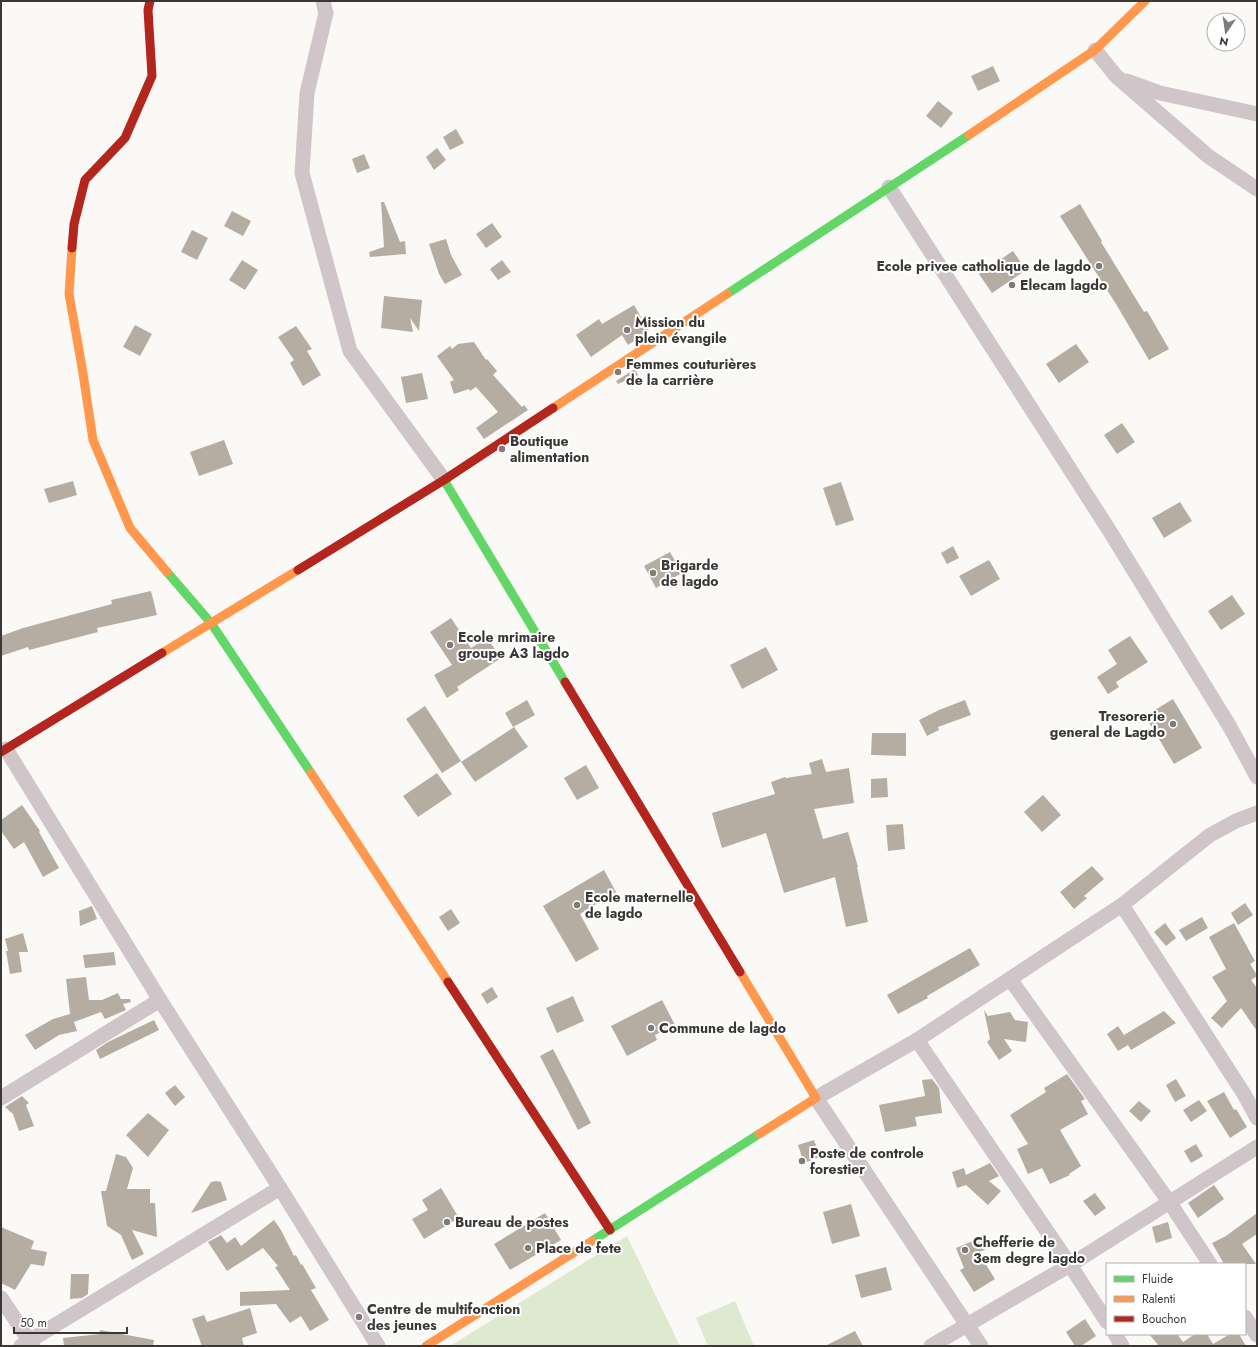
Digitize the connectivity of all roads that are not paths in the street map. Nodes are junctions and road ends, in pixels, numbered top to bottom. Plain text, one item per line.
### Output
1 (150, 1) edge
2 (323, 1) edge
3 (1145, 1) edge
4 (1095, 50) junction
5 (1116, 76) junction
6 (1257, 114) edge
7 (889, 187) junction
8 (1257, 189) edge
9 (444, 480) junction
10 (211, 623) junction
11 (4, 750) edge
12 (1257, 778) edge
13 (1257, 813) edge
14 (1122, 905) junction
15 (1010, 979) junction
16 (160, 1000) junction
17 (917, 1040) junction
18 (1, 1098) edge
19 (816, 1098) junction
20 (1257, 1118) edge
21 (1257, 1147) edge
22 (280, 1188) junction
23 (1170, 1203) junction
24 (610, 1230) junction
25 (1209, 1263) edge
26 (1070, 1265) junction
27 (1, 1298) edge
28 (1246, 1318) edge
29 (1106, 1320) edge
30 (967, 1325) junction
31 (1116, 1335) edge
32 (1257, 1335) edge
33 (28, 1344) edge
34 (378, 1346) edge
35 (426, 1346) edge
36 (931, 1346) edge
37 (981, 1346) edge
38 (1122, 1346) edge

1 - 10 street
2 - 9 street
3 - 4 street
4 - 5 street
4 - 7 street
5 - 6 street
5 - 8 street
7 - 9 street
7 - 12 street
9 - 10 street
9 - 19 street
10 - 11 street
10 - 24 street
11 - 16 street
13 - 14 street
14 - 15 street
14 - 20 street
15 - 17 street
15 - 23 street
16 - 18 street
16 - 22 street
17 - 19 street
17 - 26 street
19 - 24 street
19 - 30 street
21 - 23 street
22 - 33 street
22 - 34 street
23 - 25 street
23 - 26 street
24 - 35 street
26 - 29 street
26 - 30 street
27 - 33 street
28 - 32 street
30 - 36 street
30 - 37 street
31 - 38 street

